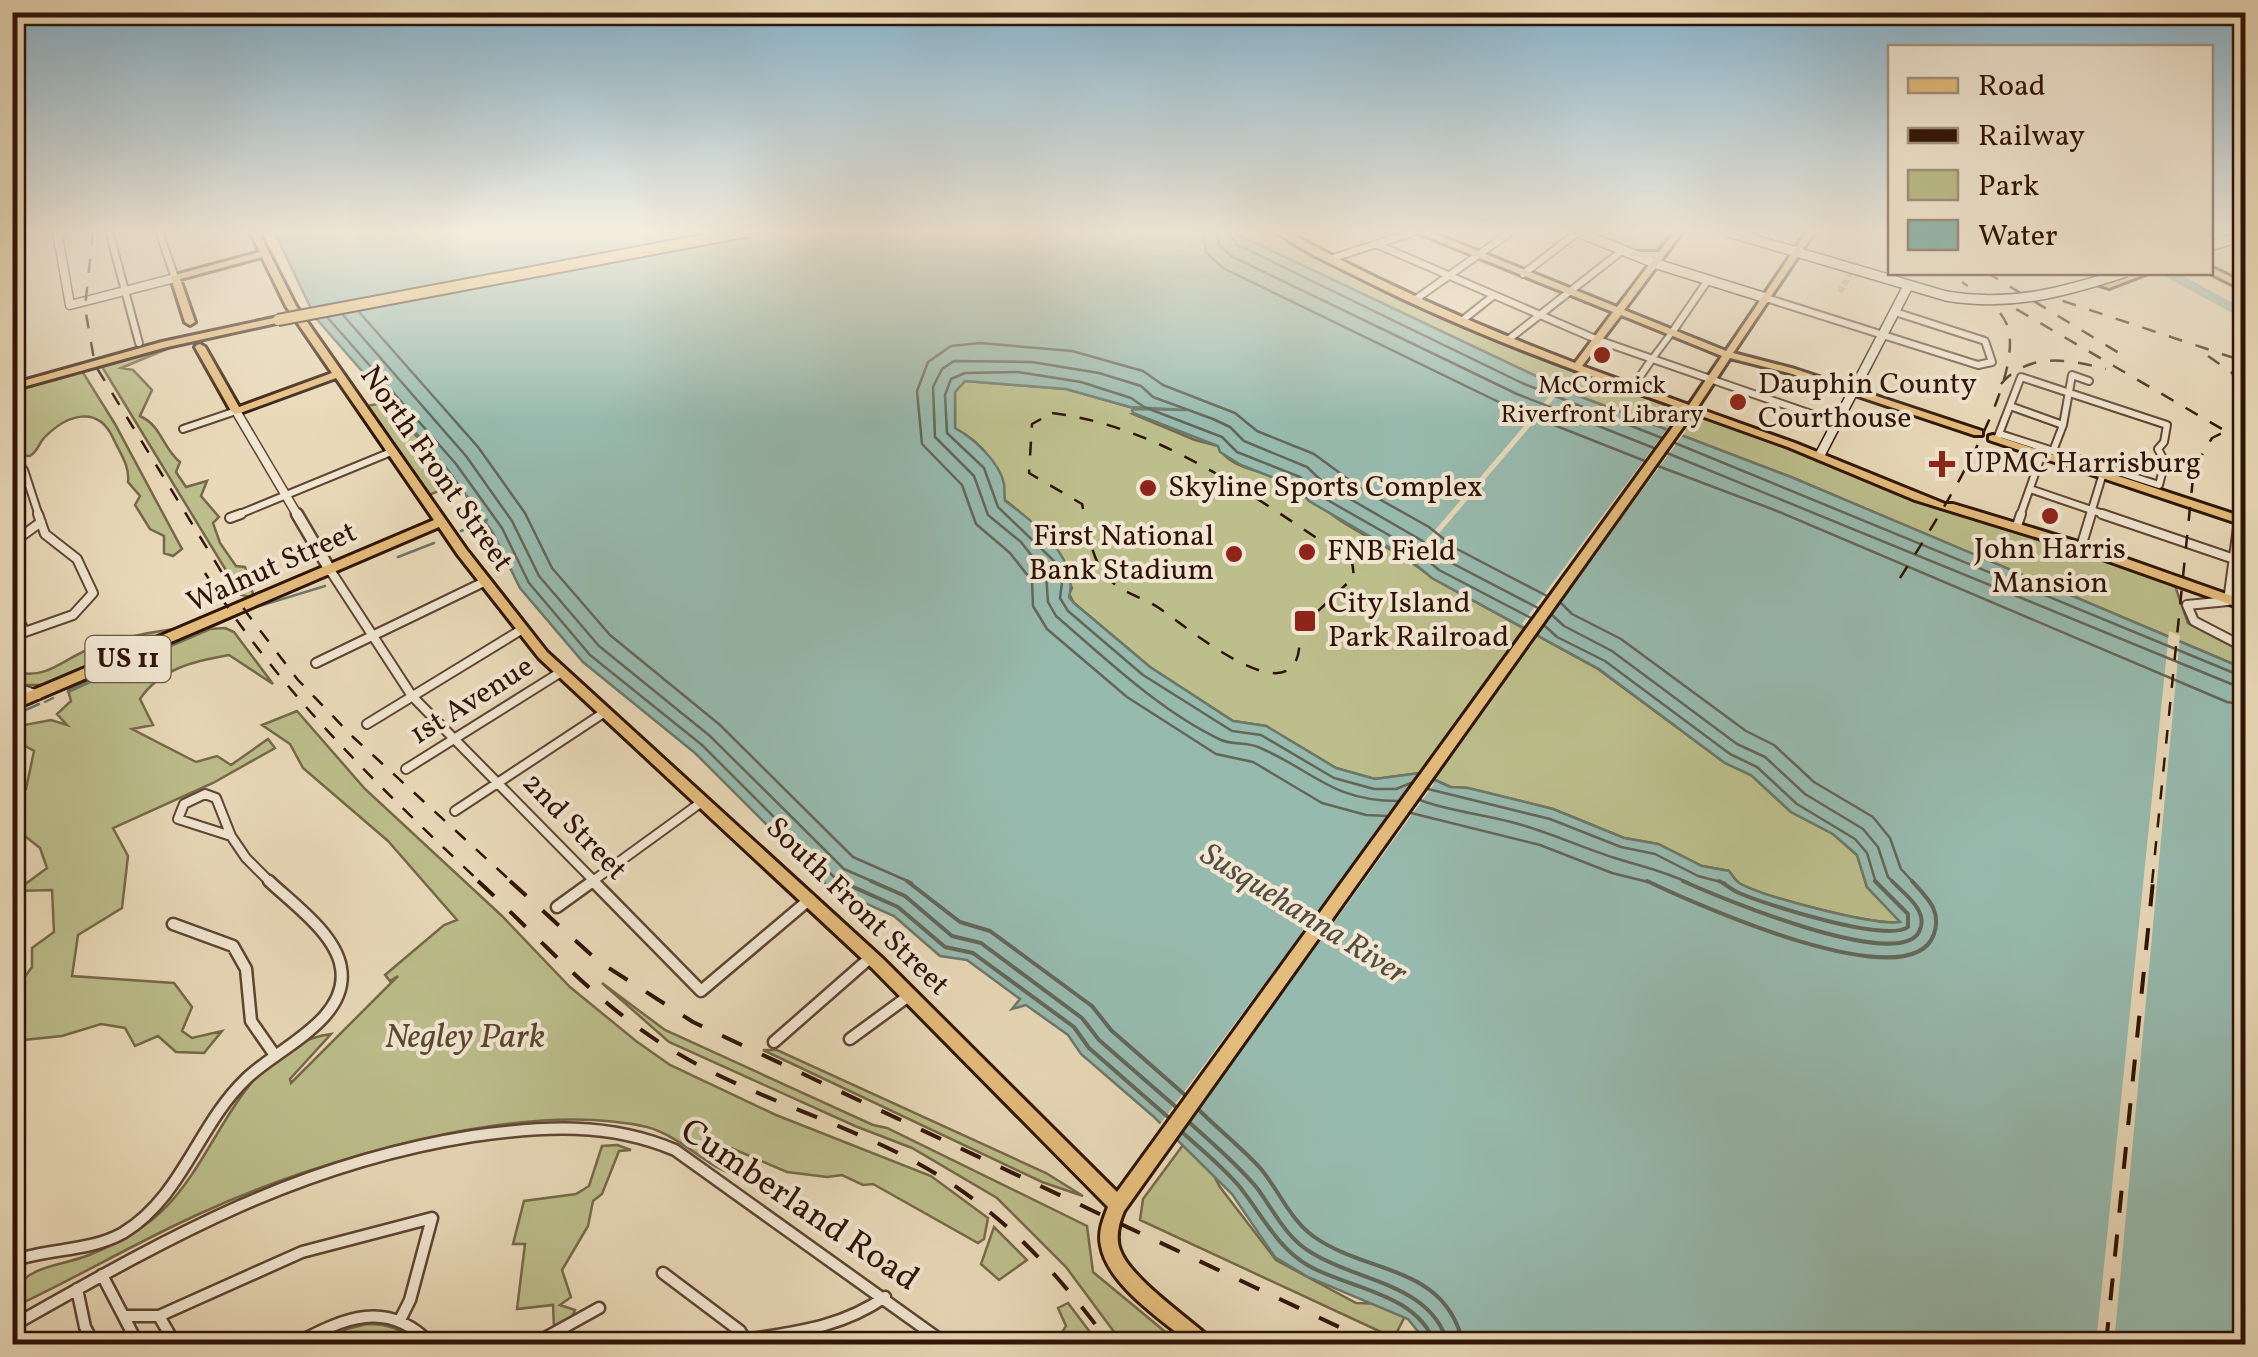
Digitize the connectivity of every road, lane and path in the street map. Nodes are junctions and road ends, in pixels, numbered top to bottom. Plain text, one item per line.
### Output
1 (65, 294) edge
2 (117, 294) edge
3 (127, 294) edge
4 (180, 294) edge
5 (285, 294) edge
6 (405, 294) edge
7 (409, 294) edge
8 (1406, 294) edge
9 (1423, 294) edge
10 (1489, 294) edge
11 (1567, 294) edge
12 (1572, 294) edge
13 (1633, 294) edge
14 (1698, 294) edge
15 (1754, 294) edge
16 (1768, 294) edge
17 (1904, 294) edge
18 (1940, 294) edge
19 (2049, 294) edge
20 (1493, 296) junction
21 (1766, 298) junction
22 (1416, 299) junction
23 (1895, 312) junction
24 (1619, 313) junction
25 (1539, 316) junction
26 (277, 319) junction
27 (1464, 320) junction
28 (190, 322) junction
29 (236, 325) junction
30 (1673, 331) junction
31 (215, 333) junction
32 (1883, 335) junction
33 (1509, 339) junction
34 (1598, 340) junction
35 (140, 343) dead end
36 (165, 343) junction
37 (200, 347) junction
38 (1728, 355) junction
39 (1652, 359) junction
40 (1576, 368) junction
41 (338, 374) junction
42 (1713, 380) junction
43 (2089, 380) dead end
44 (12, 385) edge
45 (1632, 388) junction
46 (1854, 392) junction
47 (2070, 394) junction
48 (2010, 406) junction
49 (1692, 410) junction
50 (236, 411) junction
51 (1837, 422) junction
52 (2063, 424) junction
53 (183, 430) dead end
54 (1978, 433) dead end
55 (1996, 437) joint
56 (392, 452) junction
57 (2048, 453) junction
58 (1820, 455) junction
59 (12, 458) edge
60 (2104, 471) junction
61 (2030, 489) junction
62 (283, 496) junction
63 (2092, 510) junction
64 (230, 518) dead end
65 (2242, 521) edge
66 (41, 522) junction
67 (440, 522) junction
68 (2018, 526) junction
69 (50, 539) junction
70 (15, 542) edge
71 (2080, 547) junction
72 (2234, 559) junction
73 (2246, 563) edge
74 (330, 570) junction
75 (484, 582) junction
76 (2228, 601) junction
77 (2246, 603) edge
78 (12, 606) edge
79 (522, 630) junction
80 (22, 633) junction
81 (372, 636) junction
82 (2246, 648) edge
83 (12, 659) edge
84 (316, 663) dead end
85 (561, 672) junction
86 (12, 686) edge
87 (38, 695) junction
88 (412, 696) junction
89 (12, 705) edge
90 (605, 712) junction
91 (367, 724) dead end
92 (453, 738) junction
93 (406, 769) dead end
94 (496, 784) junction
95 (702, 801) junction
96 (455, 811) dead end
97 (231, 836) junction
98 (592, 881) junction
99 (810, 899) junction
100 (557, 906) dead end
101 (173, 924) dead end
102 (871, 956) junction
103 (910, 995) junction
104 (850, 1040) dead end
105 (774, 1042) dead end
106 (274, 1054) junction
107 (1118, 1206) junction
108 (12, 1261) edge
109 (663, 1272) dead end
110 (102, 1276) junction
111 (77, 1289) junction
112 (885, 1297) junction
113 (599, 1308) dead end
114 (124, 1316) junction
115 (159, 1316) junction
116 (400, 1320) junction
117 (12, 1326) edge
118 (746, 1341) junction
119 (763, 1342) edge
120 (94, 1344) edge
121 (138, 1344) edge
122 (175, 1344) edge
123 (295, 1344) edge
124 (432, 1344) edge
125 (534, 1344) edge
126 (722, 1344) edge
127 (946, 1344) edge
128 (1204, 1344) edge

1 - 2 street
3 - 35 street
4 - 28 main road
5 - 41 main road, North Front Street
6 - 26 main road, bridge
7 - 26 main road, bridge
8 - 22 main road
9 - 22 street
10 - 20 street
11 - 25 street
12 - 24 main road
13 - 24 main road
14 - 30 street
15 - 21 main road
16 - 21 main road
17 - 23 main road
18 - 19 main road, bridge
20 - 25 street
20 - 27 street
21 - 32 street
21 - 38 main road
22 - 27 main road
23 - 32 main road
23 - 32 street
24 - 30 main road
24 - 34 main road
25 - 33 street
25 - 34 street
26 - 29 main road
26 - 31 main road
27 - 33 main road
28 - 29 main road
28 - 36 main road
29 - 36 main road
30 - 38 main road
30 - 39 street
31 - 36 main road
31 - 37 main road
32 - 46 main road
33 - 40 main road
34 - 39 street
34 - 40 main road
36 - 37 main road
36 - 44 main road
37 - 50 main road
38 - 42 main road
38 - 46 main road
39 - 42 street
39 - 45 street
40 - 45 main road
41 - 50 main road
41 - 56 main road, North Front Street
42 - 49 main road
42 - 51 street
43 - 47 street
45 - 49 main road
46 - 51 main road
46 - 54 main road
47 - 48 street
47 - 52 street
47 - 60 street
48 - 52 street
48 - 55 street
49 - 58 main road
49 - 107 main road
50 - 53 street
50 - 62 street
51 - 58 main road
52 - 57 street
55 - 57 main road
56 - 62 street
56 - 67 main road, North Front Street
57 - 60 main road
57 - 61 street
58 - 68 main road
59 - 66 street
60 - 63 street
60 - 65 main road
61 - 63 street
61 - 68 street
62 - 64 street
62 - 74 street
63 - 71 street
63 - 72 street
65 - 72 street
66 - 69 street
66 - 70 street
67 - 74 main road, Walnut Street / US 11
67 - 75 main road, North Front Street
68 - 71 main road
69 - 70 street
69 - 80 street
71 - 76 main road
72 - 73 street
72 - 76 street
74 - 81 street, 2nd Street
74 - 87 main road, Walnut Street / US 11
75 - 79 main road, North Front Street
75 - 81 street
76 - 77 main road
76 - 82 street
78 - 80 street
79 - 85 main road, South Front Street
79 - 88 street
80 - 83 street
81 - 84 street
81 - 88 street, 2nd Street
85 - 90 main road, South Front Street
85 - 92 street, 1st Avenue
86 - 87 street
87 - 89 main road, Walnut Street / US 11
88 - 91 street
88 - 92 street, 2nd Street
90 - 94 street
90 - 95 main road, South Front Street
92 - 93 street, 1st Avenue
92 - 94 street, 2nd Street
94 - 96 street
94 - 98 street, 2nd Street
95 - 98 street
95 - 99 main road, South Front Street
97 - 97 street
97 - 106 street
98 - 99 street, 2nd Street
98 - 100 street
99 - 102 main road, South Front Street
101 - 106 street
102 - 103 main road, South Front Street
102 - 105 street
103 - 104 street
103 - 107 main road, South Front Street
106 - 108 street
107 - 128 main road
109 - 118 street
110 - 111 street, Cumberland Road
110 - 112 street, Cumberland Road
110 - 114 street
111 - 117 street, Cumberland Road
111 - 120 street
112 - 119 street
112 - 127 street, Cumberland Road
113 - 125 street
114 - 115 street
114 - 121 street
115 - 116 street
115 - 122 street
116 - 123 street
116 - 124 street
118 - 119 street
118 - 126 street

